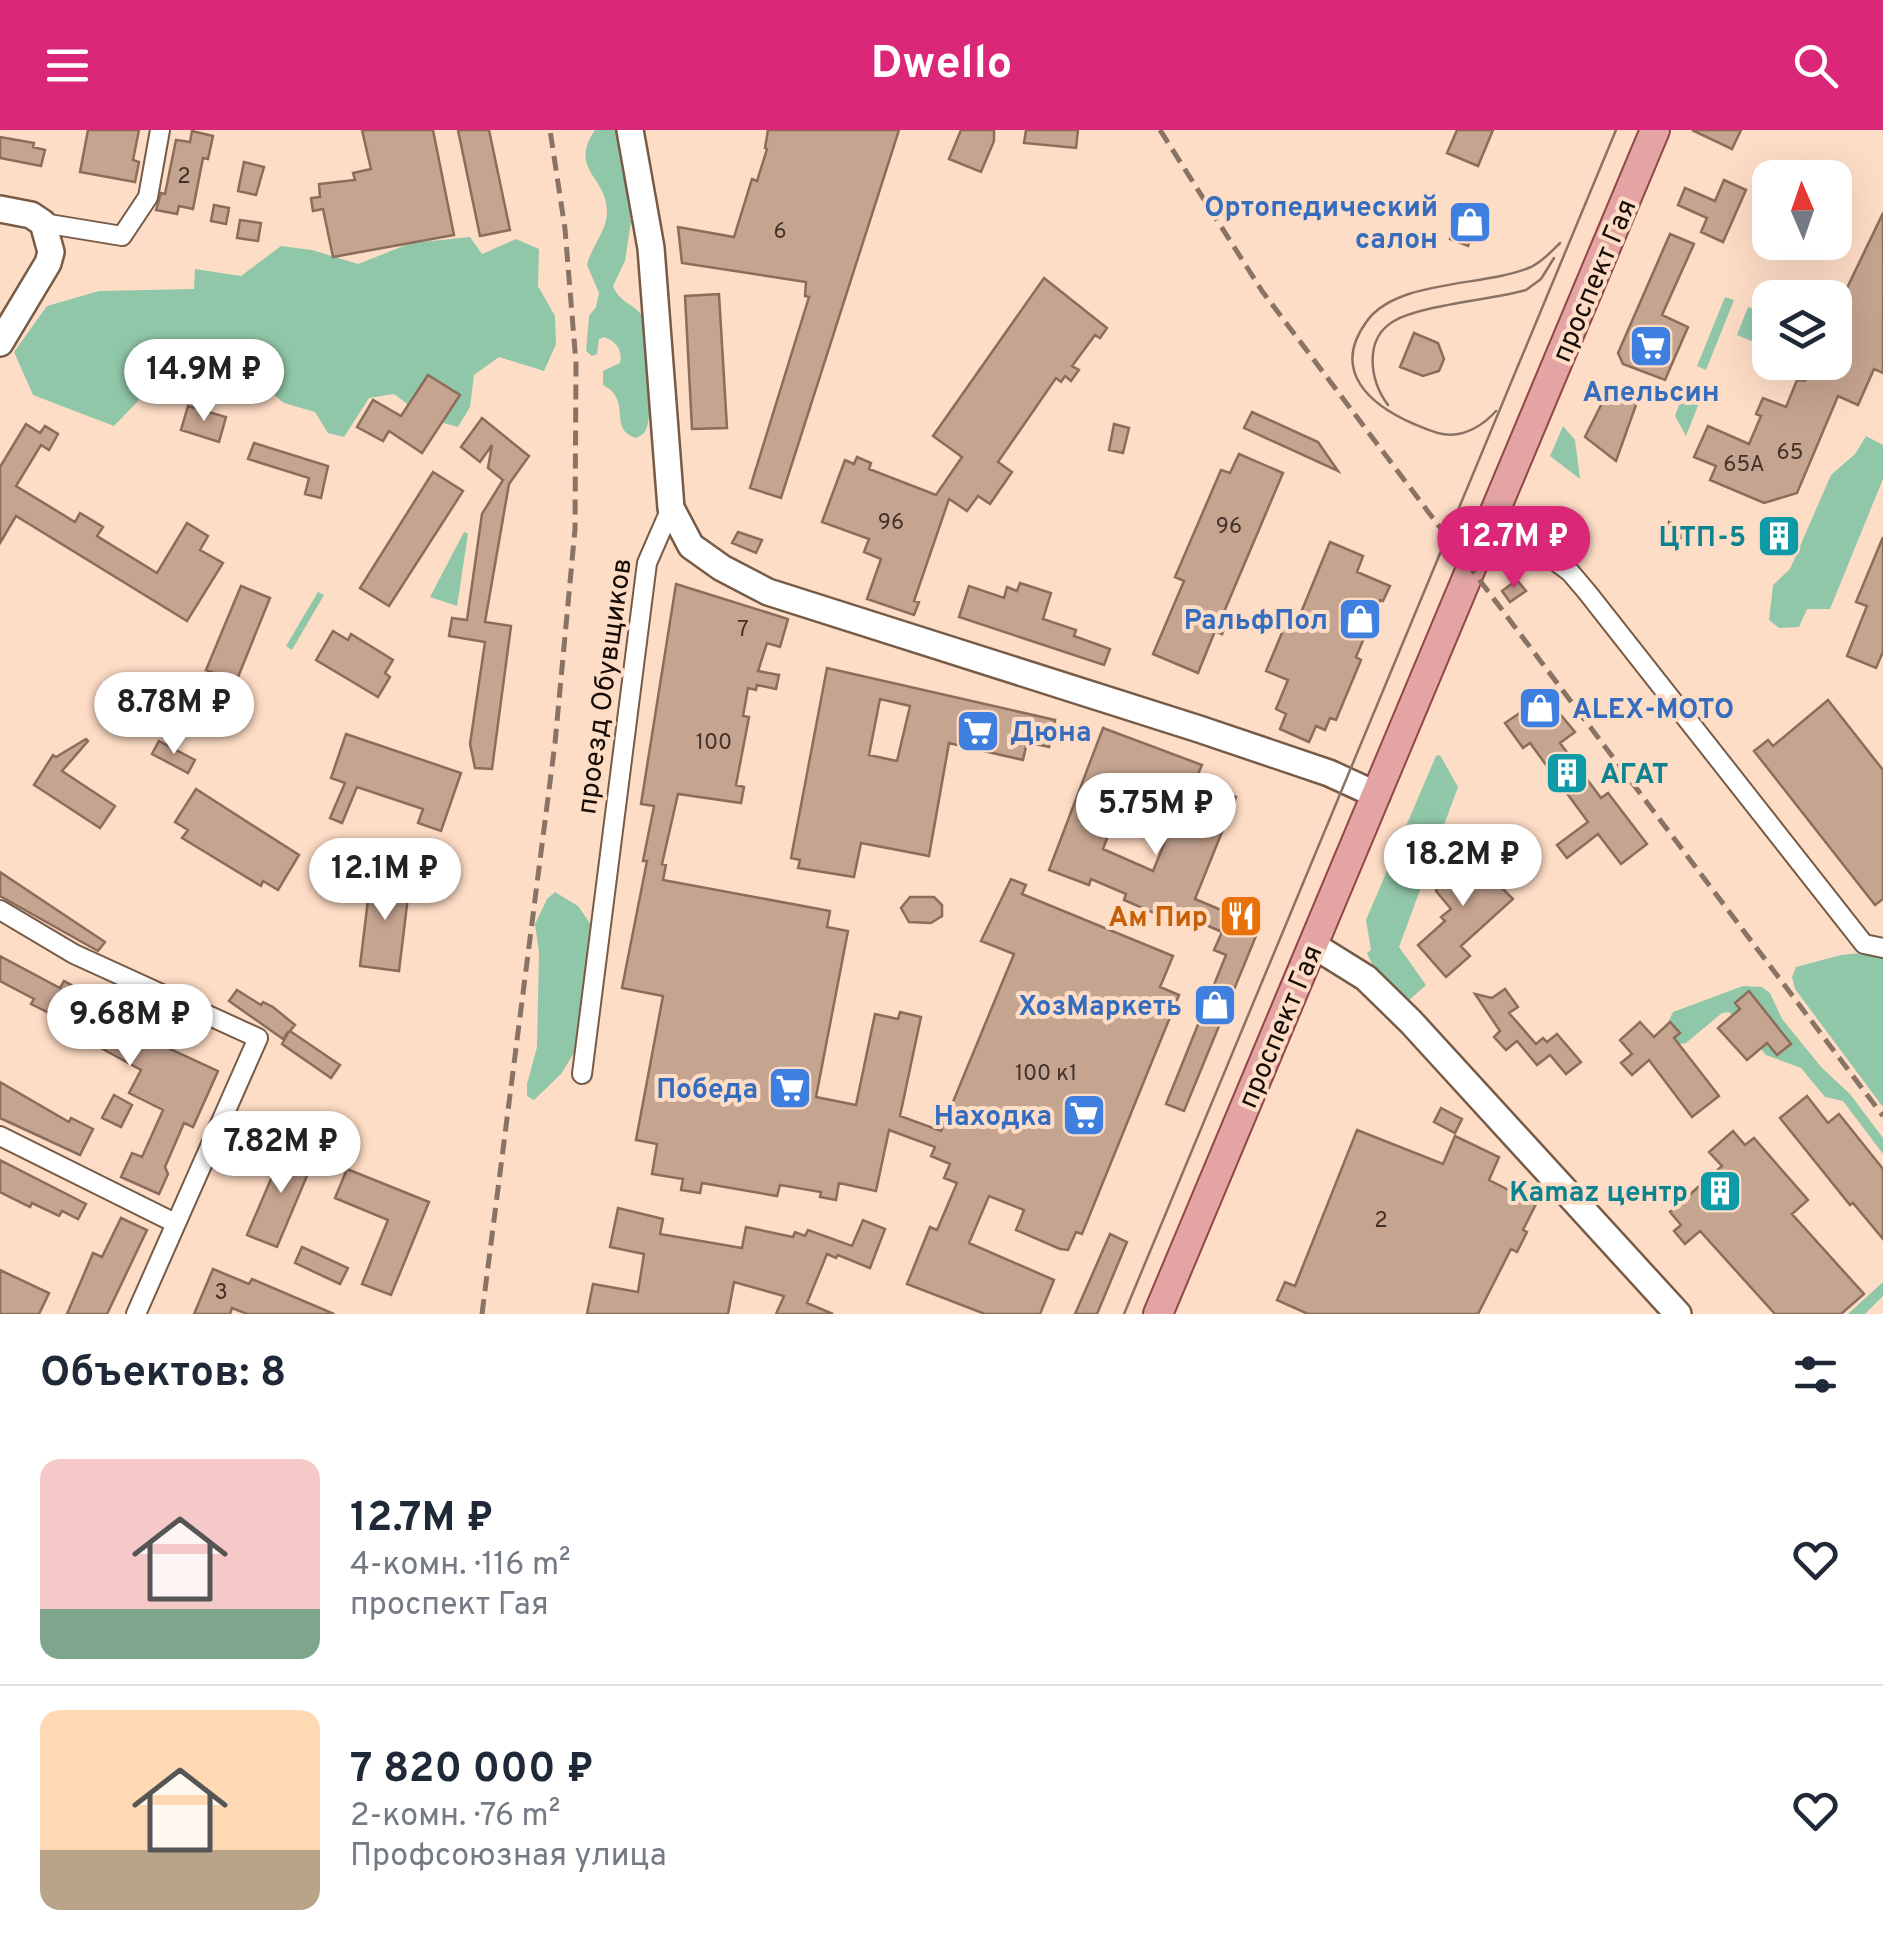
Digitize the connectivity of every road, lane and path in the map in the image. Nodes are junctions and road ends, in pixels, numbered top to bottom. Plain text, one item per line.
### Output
1 (160, 130) edge
2 (630, 130) edge
3 (1655, 130) edge
4 (0, 208) edge
5 (43, 223) junction
6 (0, 343) edge
7 (671, 508) junction
8 (1496, 516) junction
9 (1377, 795) junction
10 (0, 910) edge
11 (1313, 945) junction
12 (1883, 948) edge
13 (582, 1074) dead end
14 (0, 1136) edge
15 (175, 1223) junction
16 (136, 1314) edge
17 (1158, 1314) edge
18 (1678, 1314) edge

1 - 5 street
2 - 7 street, проезд Обувщиков
3 - 8 main road, проспект Гая
4 - 5 street
5 - 6 street
7 - 9 street
7 - 13 street, проезд Обувщиков
8 - 9 main road, проспект Гая
8 - 12 street
9 - 11 main road, проспект Гая
10 - 15 street
11 - 17 main road, проспект Гая
11 - 18 street
14 - 15 street
15 - 16 street

